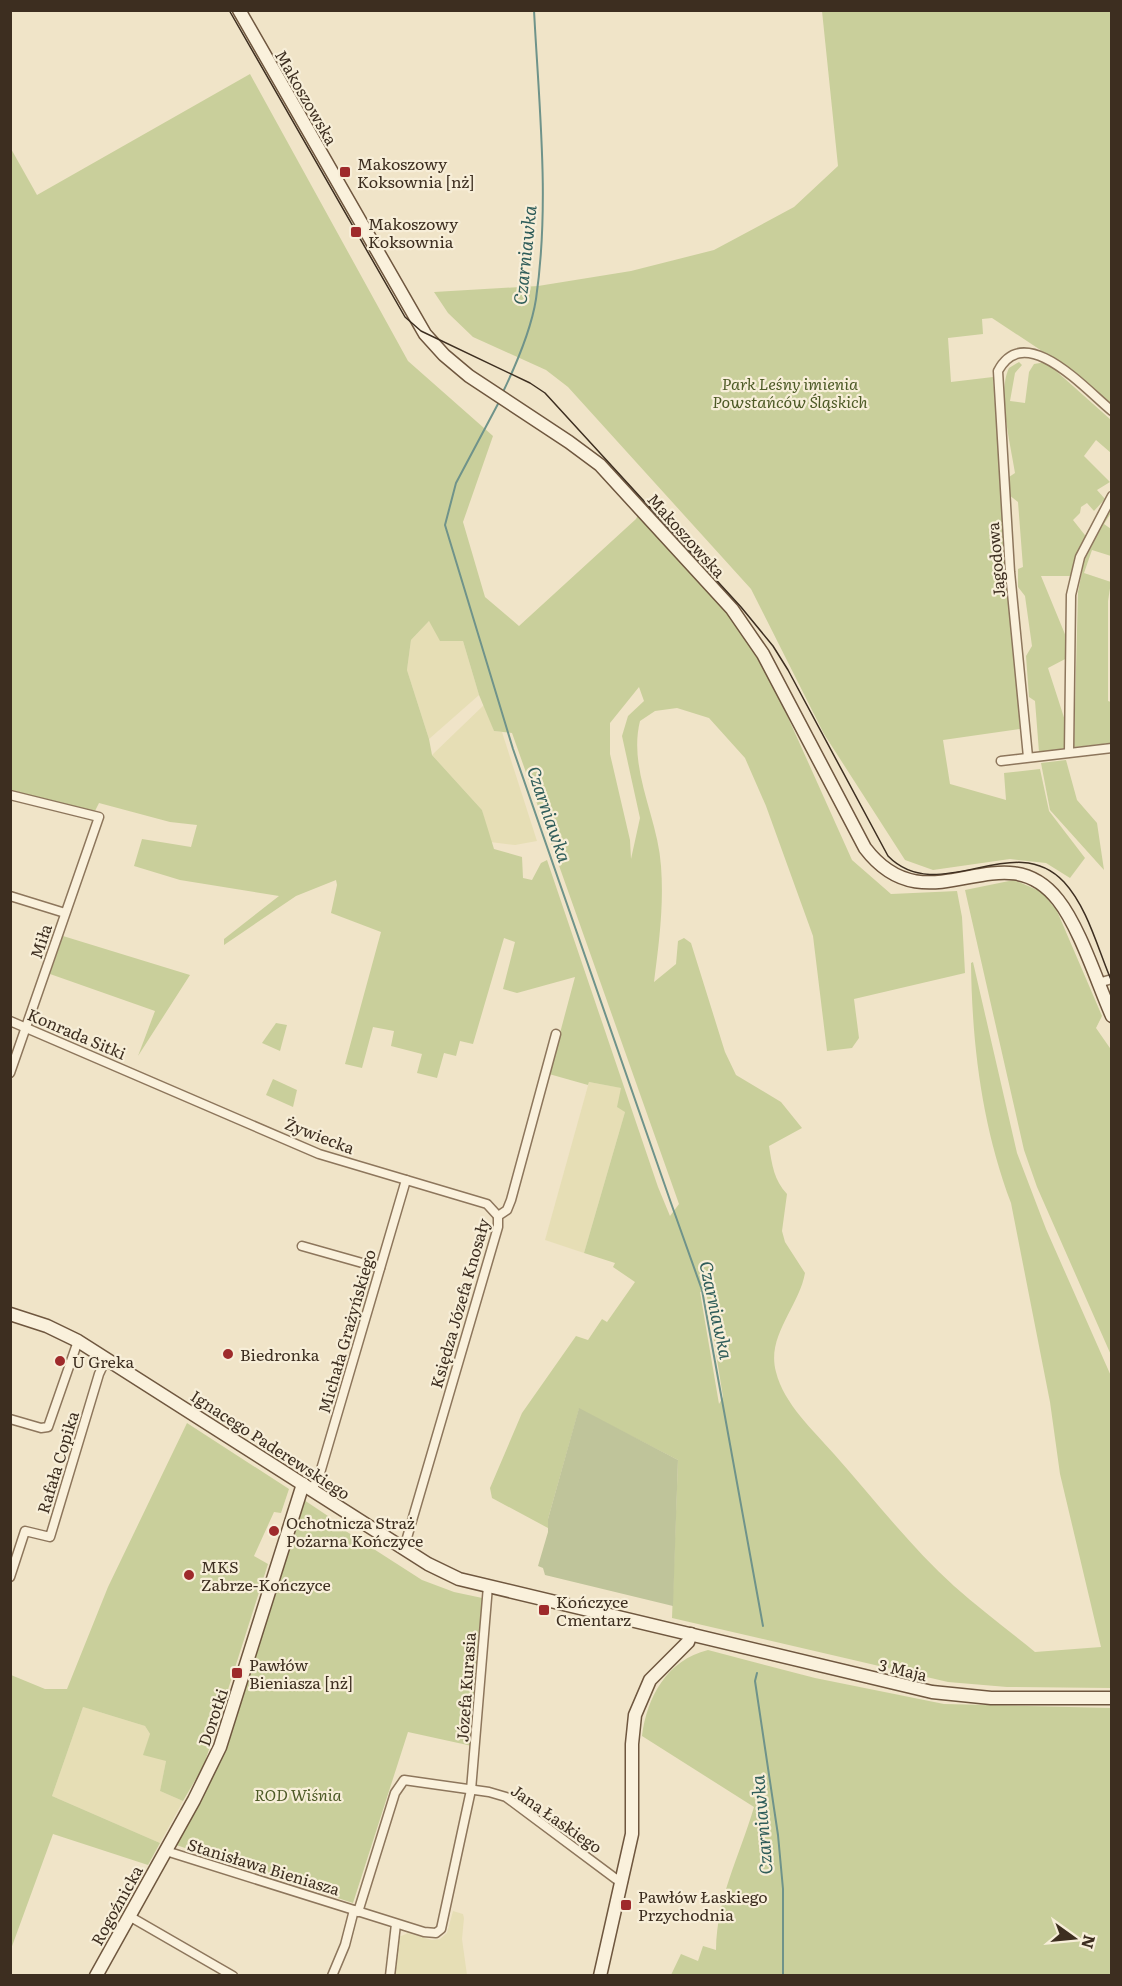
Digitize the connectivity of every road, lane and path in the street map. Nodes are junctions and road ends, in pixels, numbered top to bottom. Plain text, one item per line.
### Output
1 (239, 10) edge
2 (1112, 411) edge
3 (1112, 496) edge
4 (1112, 748) edge
5 (1069, 752) junction
6 (1028, 758) junction
7 (1001, 761) dead end
8 (10, 795) edge
9 (10, 896) edge
10 (65, 913) junction
11 (1112, 979) edge
12 (1098, 983) junction
13 (1112, 1016) edge
14 (10, 1021) edge
15 (27, 1028) junction
16 (556, 1034) dead end
17 (132, 1072) joint
18 (10, 1073) edge
19 (406, 1180) junction
20 (498, 1216) junction
21 (302, 1246) dead end
22 (380, 1268) junction
23 (10, 1314) edge
24 (78, 1341) junction
25 (106, 1359) junction
26 (10, 1419) edge
27 (307, 1487) junction
28 (404, 1548) junction
29 (10, 1577) edge
30 (488, 1586) junction
31 (691, 1634) junction
32 (1112, 1698) edge
33 (471, 1790) junction
34 (166, 1851) junction
35 (623, 1881) junction
36 (356, 1911) junction
37 (129, 1916) junction
38 (396, 1924) junction
39 (96, 1976) edge
40 (232, 1976) edge
41 (332, 1976) edge
42 (390, 1976) edge
43 (600, 1976) edge

1 - 12 main road, Makoszowska
2 - 6 street, Jagodowa
3 - 5 street
4 - 5 street
5 - 6 street
6 - 7 street
8 - 10 street, Miła
9 - 10 street
10 - 15 street, Miła
11 - 12 street
12 - 13 main road, Makoszowska
14 - 15 street, Konrada Sitki
15 - 17 street, Konrada Sitki
15 - 18 street, Miła
16 - 20 street, Księdza Józefa Knosały
17 - 19 street, Żywiecka
19 - 20 street, Żywiecka
19 - 22 street, Michała Grażyńskiego
20 - 28 street, Księdza Józefa Knosały
21 - 22 street
22 - 27 street, Michała Grażyńskiego
23 - 24 main road, Ignacego Paderewskiego
24 - 25 main road, Ignacego Paderewskiego
24 - 26 street
25 - 27 main road, Ignacego Paderewskiego
25 - 29 street, Rafała Copika
27 - 28 main road, Ignacego Paderewskiego
27 - 34 main road, Dorotki
28 - 30 main road, Ignacego Paderewskiego
30 - 31 main road, Ignacego Paderewskiego
30 - 33 street, Józefa Kurasia
31 - 32 main road, 3 Maja
31 - 35 main road
33 - 35 street, Jana Łaskiego
33 - 36 street, Jana Łaskiego
33 - 38 street, Józefa Kurasia
34 - 36 street, Stanisława Bieniasza
34 - 37 main road, Rogoźnicka
35 - 43 main road
36 - 38 street, Stanisława Bieniasza
36 - 41 street, Stanisława Bieniasza
37 - 39 main road, Rogoźnicka
37 - 40 street
38 - 42 street

